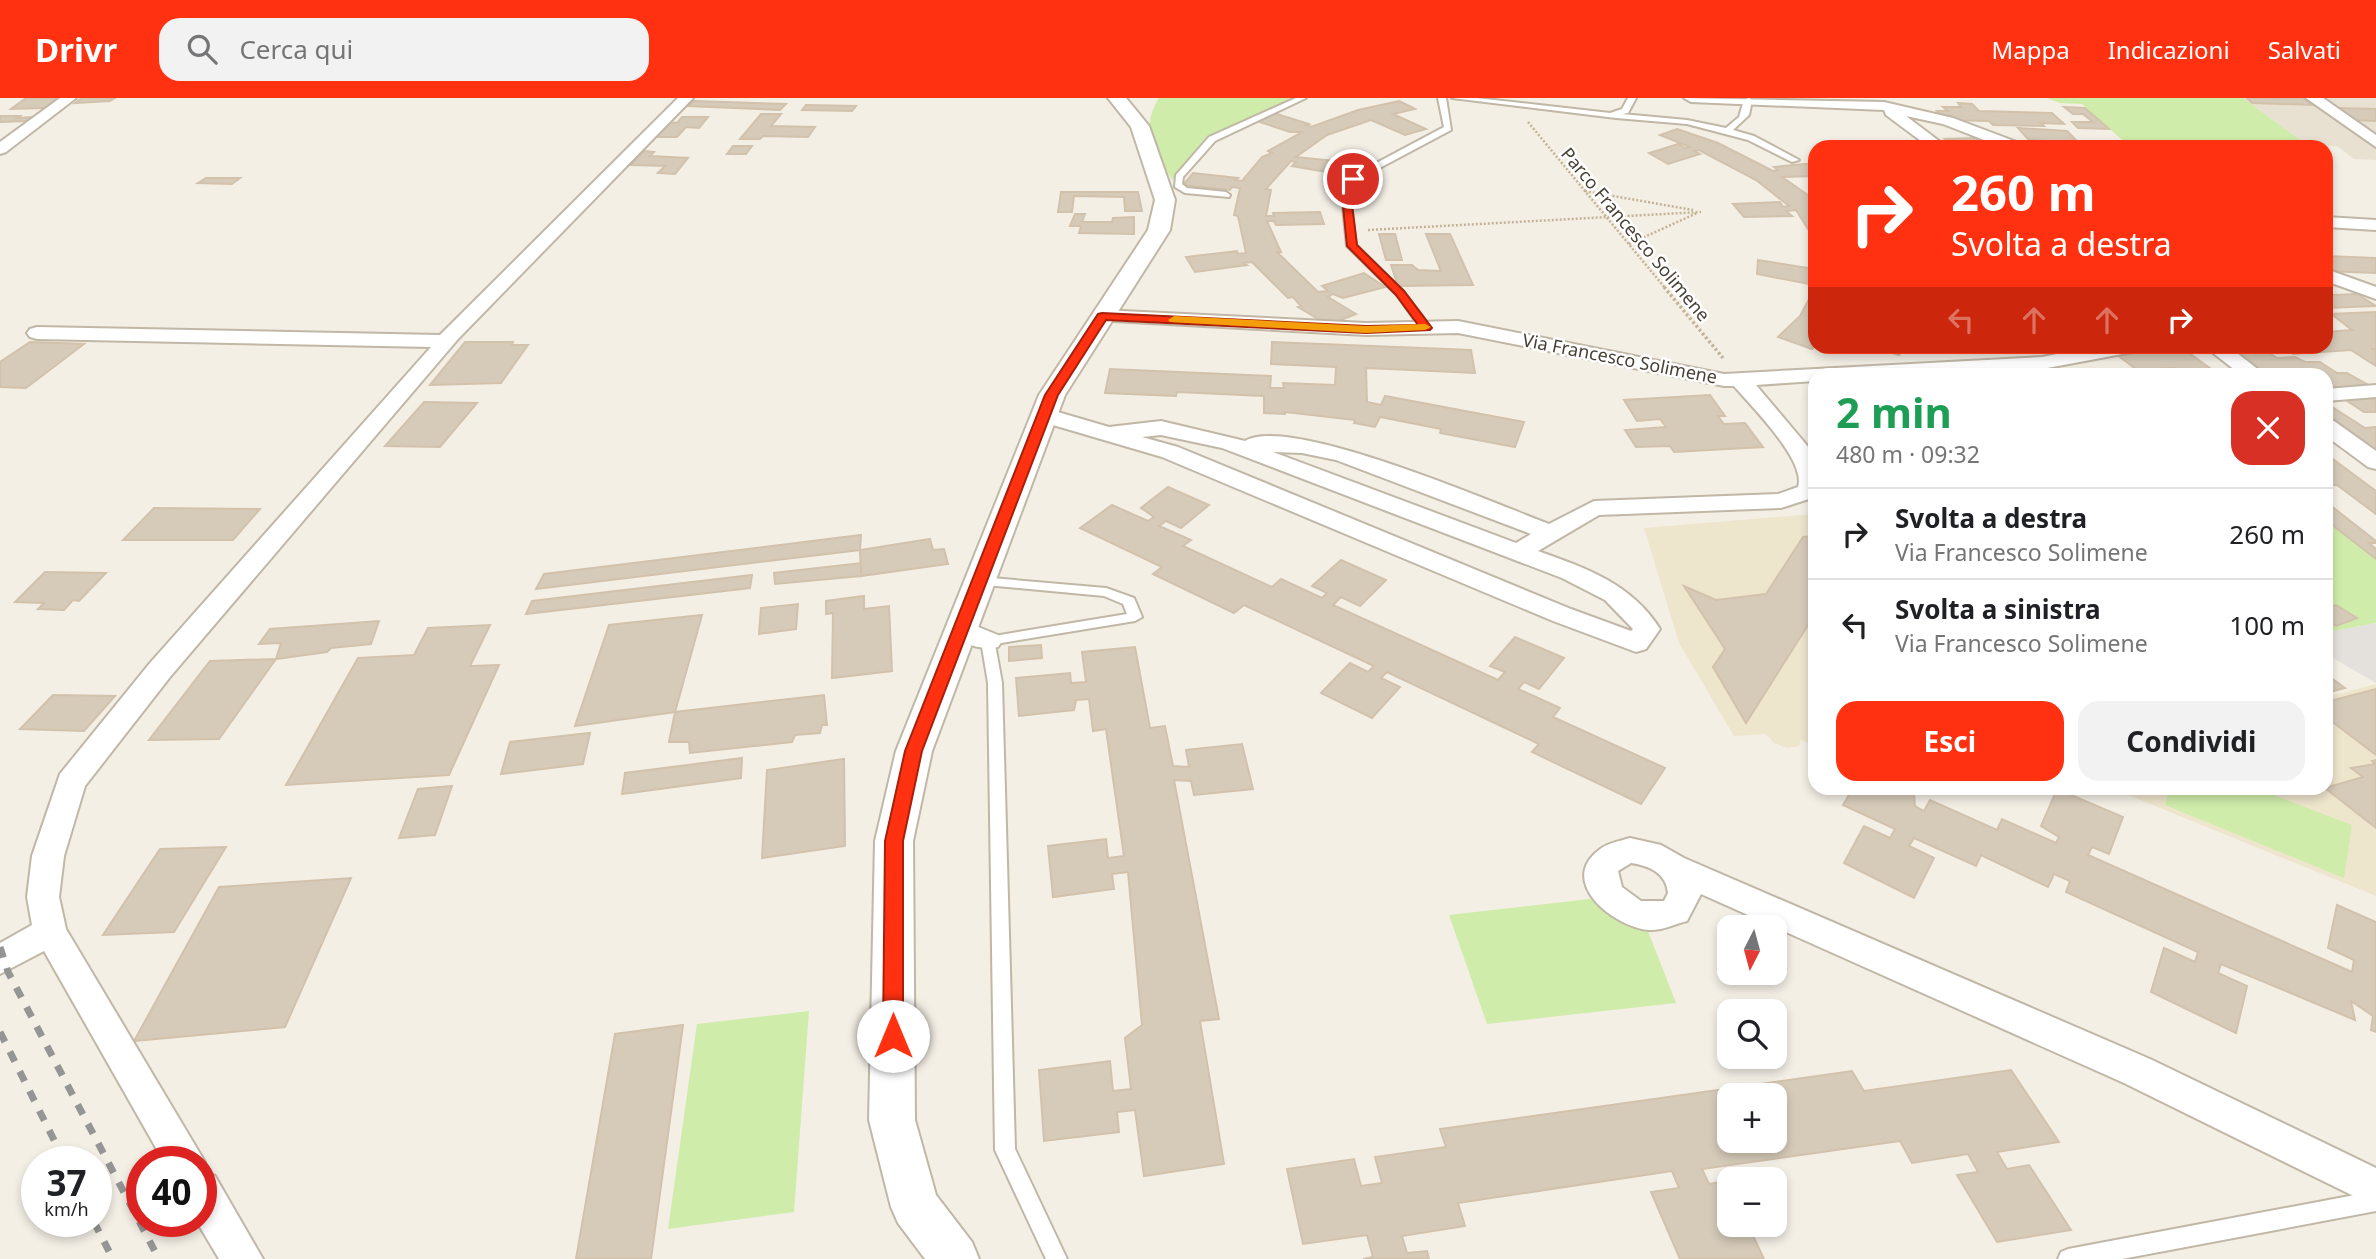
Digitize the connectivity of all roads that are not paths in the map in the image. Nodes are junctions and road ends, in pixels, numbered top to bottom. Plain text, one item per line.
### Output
1 (69, 98) edge
2 (686, 98) edge
3 (1117, 98) edge
4 (1302, 98) edge
5 (1442, 98) edge
6 (1456, 98) edge
7 (1632, 98) edge
8 (1691, 98) edge
9 (2313, 98) edge
10 (1747, 99) edge
11 (1875, 100) edge
12 (1610, 115) junction
13 (1727, 131) junction
14 (1929, 140) edge
15 (1998, 140) edge
16 (2376, 142) edge
17 (0, 149) edge
18 (1796, 160) dead end
19 (1226, 195) dead end
20 (2333, 222) edge
21 (2376, 225) edge
22 (2333, 278) edge
23 (2376, 293) edge
24 (1102, 316) junction
25 (1426, 328) junction
26 (37, 333) dead end
27 (445, 341) junction
28 (2090, 354) edge
29 (2225, 354) edge
30 (1941, 368) edge
31 (2245, 368) edge
32 (1808, 375) edge
33 (1740, 379) junction
34 (2376, 391) edge
35 (2333, 394) edge
36 (1044, 415) junction
37 (2333, 431) edge
38 (1112, 433) junction
39 (1229, 443) junction
40 (2376, 462) edge
41 (1808, 466) edge
42 (1808, 491) edge
43 (1551, 533) junction
44 (1518, 552) junction
45 (980, 581) junction
46 (975, 635) junction
47 (1673, 867) dead end
48 (50, 931) junction
49 (0, 960) edge
50 (176, 1146) edge
51 (2376, 1188) edge
52 (2376, 1201) edge
53 (217, 1217) edge
54 (242, 1259) edge
55 (955, 1259) edge
56 (1057, 1259) edge
57 (2068, 1259) edge

1 - 17 street
2 - 27 street
3 - 24 street
4 - 19 lane
5 - 25 lane
6 - 12 lane
7 - 12 lane
8 - 10 street
9 - 16 street
10 - 11 street
10 - 13 lane
11 - 14 street
11 - 15 street
12 - 13 lane
13 - 18 lane
20 - 21 street
22 - 23 street
24 - 25 street, Via Francesco Solimene
24 - 36 street
25 - 33 street, Via Francesco Solimene
26 - 27 street
27 - 48 street
28 - 30 street
29 - 31 street
32 - 33 street, Via Francesco Solimene
33 - 41 street
34 - 35 street
36 - 38 street
36 - 45 street
37 - 40 street
38 - 39 street
38 - 44 street
39 - 43 street
39 - 44 street
42 - 43 street
43 - 44 street
45 - 46 street
45 - 46 lane
46 - 55 street
46 - 56 lane
47 - 51 street
48 - 49 street
48 - 50 street
52 - 57 lane
53 - 54 street

